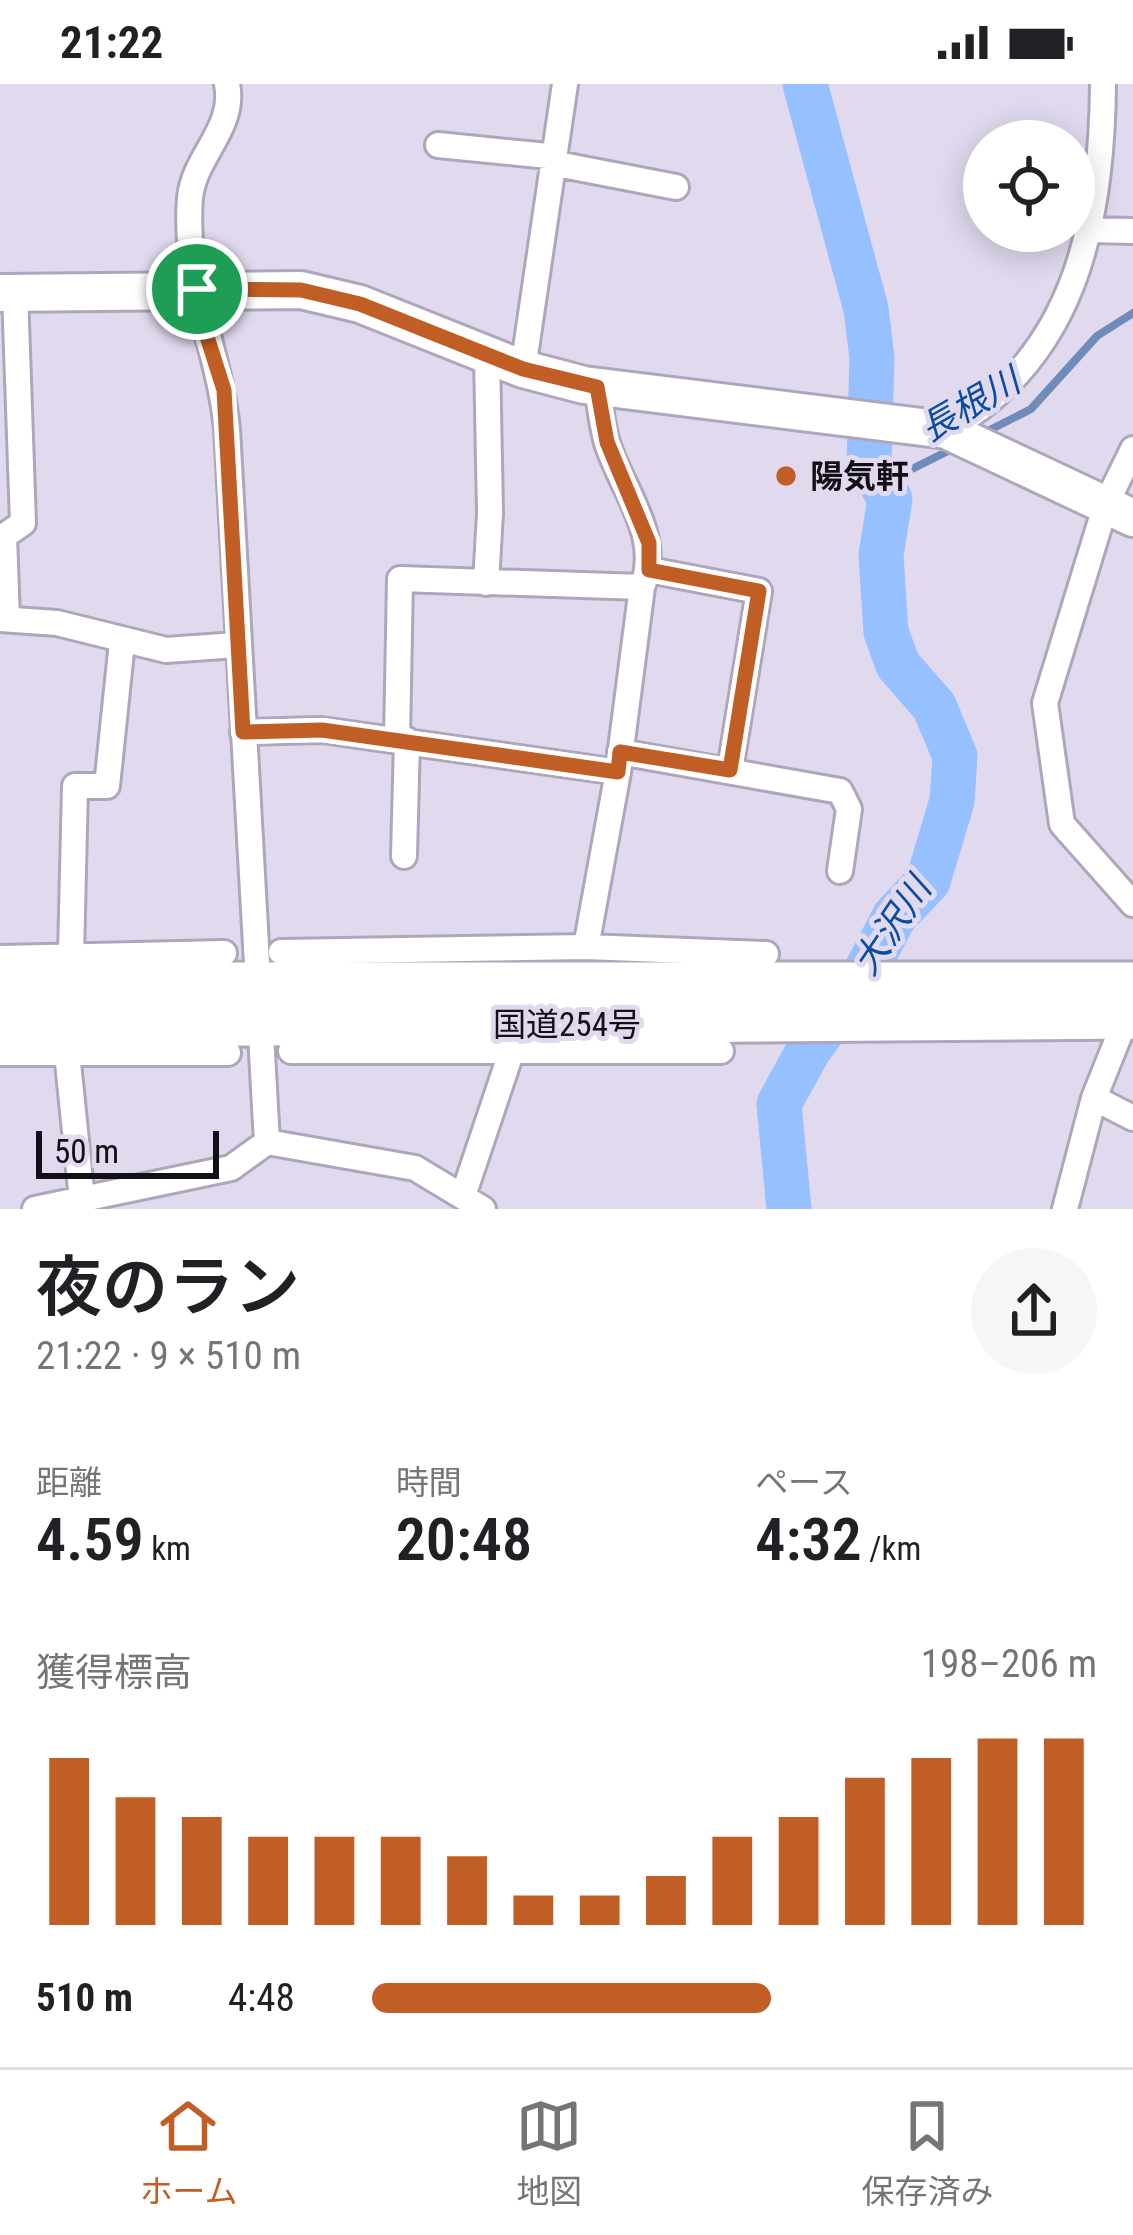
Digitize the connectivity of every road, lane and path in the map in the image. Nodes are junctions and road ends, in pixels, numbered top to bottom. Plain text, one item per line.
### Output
1 (227, 84) edge
2 (565, 84) edge
3 (1103, 84) edge
4 (438, 145) dead end
5 (557, 164) junction
6 (676, 187) dead end
7 (1095, 204) edge
8 (1095, 230) edge
9 (1133, 230) edge
10 (1084, 252) edge
11 (197, 289) junction
12 (7, 293) edge
13 (487, 356) junction
14 (523, 369) junction
15 (597, 387) junction
16 (963, 436) junction
17 (1133, 449) edge
18 (1120, 511) edge
19 (645, 578) junction
20 (486, 583) junction
21 (4, 618) edge
22 (122, 642) junction
23 (237, 645) junction
24 (243, 732) junction
25 (402, 740) junction
26 (619, 762) junction
27 (730, 770) junction
28 (404, 856) dead end
29 (840, 871) dead end
30 (1133, 904) edge
31 (586, 947) junction
32 (503, 950) junction
33 (224, 953) dead end
34 (70, 955) junction
35 (427, 987) junction
36 (750, 1003) junction
37 (1, 1006) edge
38 (1131, 1006) edge
39 (263, 1013) junction
40 (512, 1050) junction
41 (67, 1053) junction
42 (1094, 1098) junction
43 (1133, 1118) edge
44 (267, 1142) junction
45 (463, 1201) edge
46 (83, 1205) edge
47 (35, 1209) edge
48 (1065, 1209) edge

1 - 11 street
2 - 5 street
3 - 7 street
4 - 5 street
5 - 6 street
5 - 14 street
8 - 9 street
10 - 16 street
11 - 12 street
11 - 13 street
11 - 23 street
12 - 21 street
13 - 14 street
13 - 20 street
14 - 15 street
15 - 16 street
15 - 19 street
16 - 18 street
17 - 18 street
18 - 30 street
19 - 20 street
19 - 26 street
19 - 27 street
20 - 25 street
21 - 22 street
22 - 23 street
22 - 34 street
23 - 24 street
24 - 25 street
24 - 39 street
25 - 26 street
25 - 28 street
26 - 27 street
26 - 31 street
27 - 29 street
31 - 32 street
31 - 36 street
32 - 35 street
32 - 39 street
33 - 34 street
34 - 37 street
35 - 36 highway, 国道254号
35 - 39 highway, 国道254号
36 - 38 highway, 国道254号
36 - 39 highway, 国道254号
36 - 40 street
37 - 39 highway, 国道254号
37 - 39 highway, 国道254号
37 - 41 street
38 - 42 street
39 - 40 street
39 - 41 street
39 - 44 street
40 - 45 street
41 - 46 street
42 - 43 street
42 - 48 street
44 - 45 street
44 - 46 street
46 - 47 street

